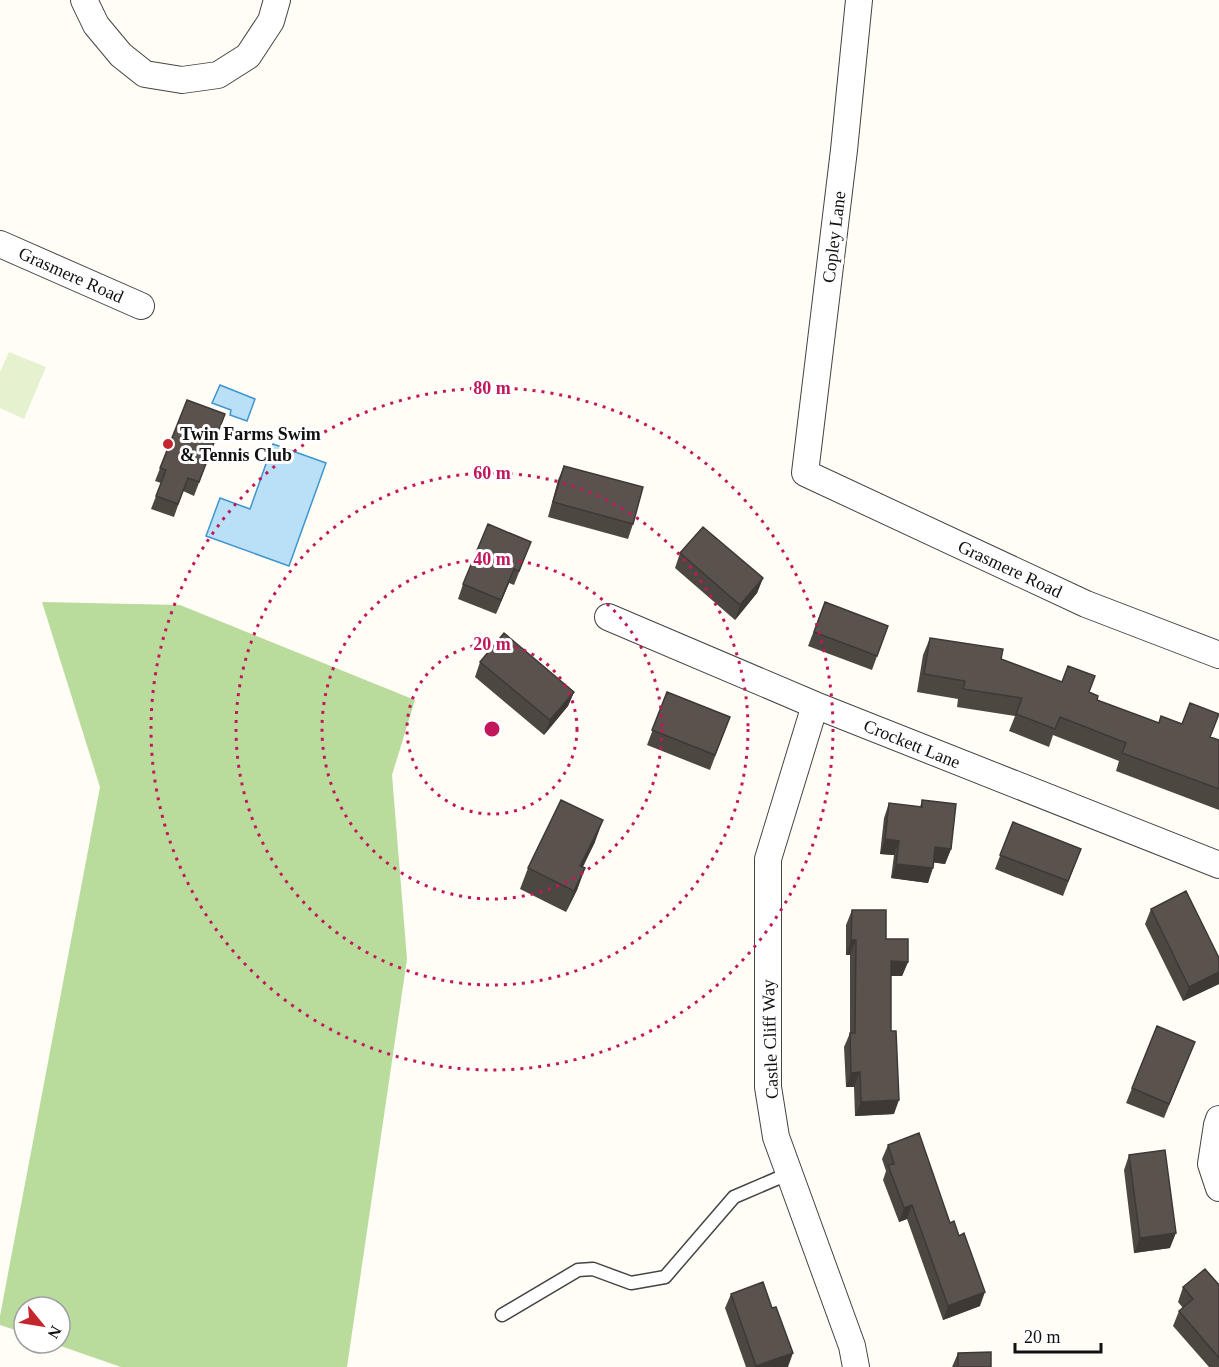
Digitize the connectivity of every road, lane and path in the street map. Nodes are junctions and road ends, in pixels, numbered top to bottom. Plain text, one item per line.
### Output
1 (84, 0) edge
2 (277, 0) edge
3 (859, 0) edge
4 (0, 244) edge
5 (141, 306) dead end
6 (805, 473) joint
7 (608, 617) dead end
8 (1219, 655) edge
9 (815, 705) junction
10 (1219, 866) edge
11 (1219, 1119) edge
12 (790, 1173) junction
13 (1219, 1188) edge
14 (502, 1315) dead end
15 (856, 1367) edge

1 - 2 street
3 - 6 street, Copley Lane
4 - 5 street, Grasmere Road
6 - 8 street, Grasmere Road
7 - 9 street, Crockett Lane
9 - 10 street, Crockett Lane
9 - 12 street, Castle Cliff Way
11 - 13 street
12 - 14 lane
12 - 15 street, Castle Cliff Way

